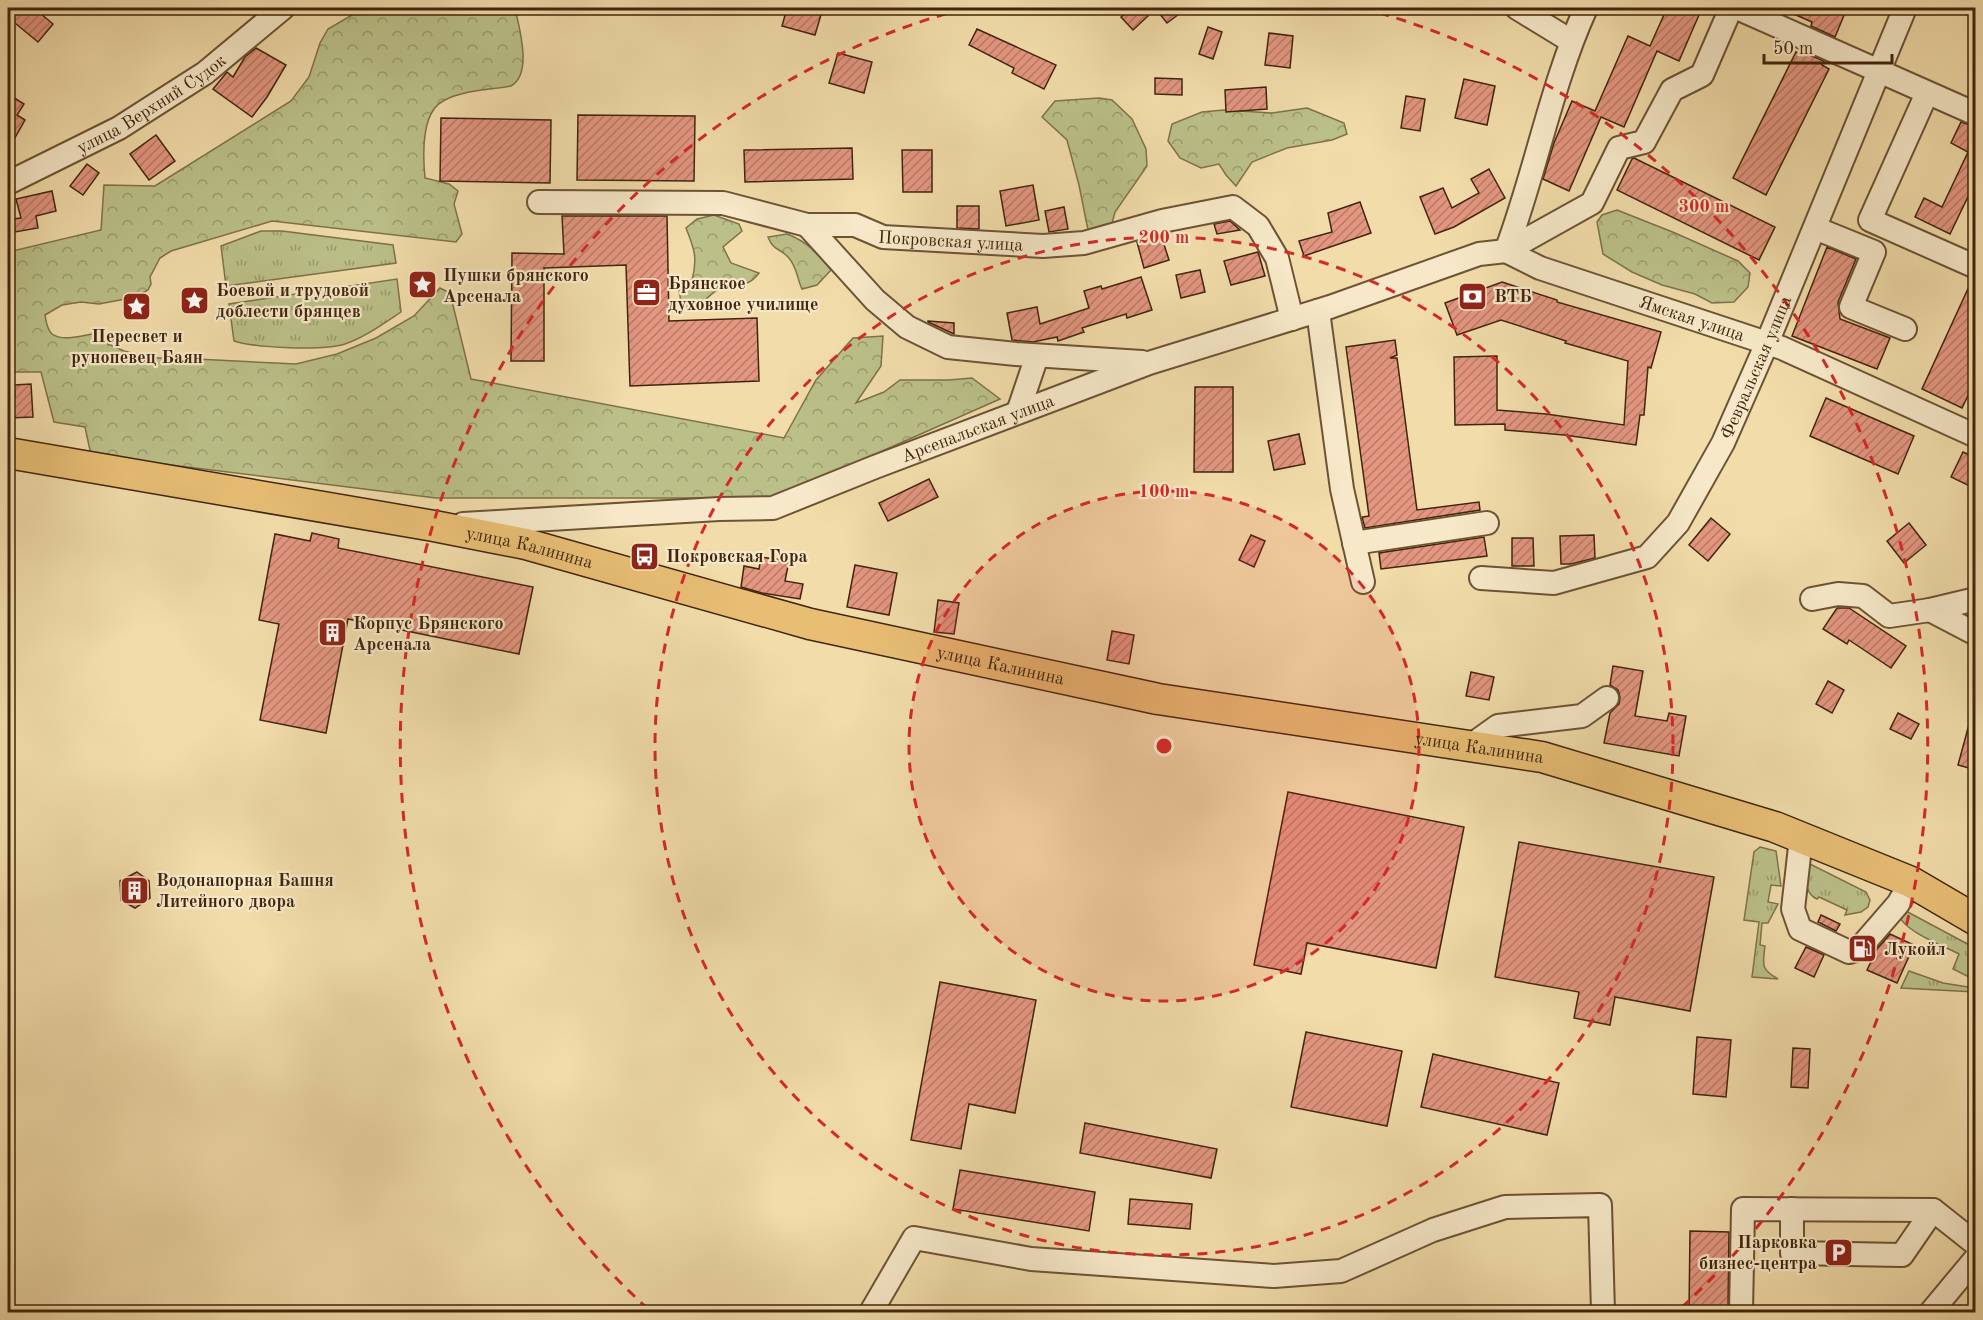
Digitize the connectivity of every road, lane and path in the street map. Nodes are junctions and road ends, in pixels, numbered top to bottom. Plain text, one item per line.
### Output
1 (283, 8) edge
2 (1517, 8) edge
3 (1586, 8) edge
4 (1731, 8) edge
5 (1737, 8) edge
6 (1905, 8) edge
7 (1571, 41) junction
8 (1879, 71) junction
9 (1927, 93) junction
10 (1976, 114) edge
11 (8, 183) edge
12 (538, 202) dead end
13 (807, 225) junction
14 (1815, 228) junction
15 (1506, 251) junction
16 (1976, 267) edge
17 (1318, 311) junction
18 (1292, 319) junction
19 (1905, 329) dead end
20 (1767, 343) junction
21 (1037, 356) junction
22 (1149, 363) junction
23 (1018, 412) junction
24 (1976, 436) edge
25 (8, 453) edge
26 (1487, 524) dead end
27 (434, 526) junction
28 (1354, 543) junction
29 (1481, 578) dead end
30 (1363, 582) dead end
31 (1812, 599) dead end
32 (1976, 599) edge
33 (1930, 610) junction
34 (1976, 634) edge
35 (1607, 698) dead end
36 (1470, 746) junction
37 (1801, 838) junction
38 (1911, 882) junction
39 (1976, 920) edge
40 (1792, 1209) junction
41 (1933, 1210) junction
42 (1976, 1244) edge
43 (1976, 1258) edge
44 (871, 1312) edge
45 (1603, 1312) edge
46 (1741, 1312) edge
47 (1930, 1312) edge

1 - 11 street, улица Верхний Судок
2 - 7 street
3 - 7 street
4 - 15 street
5 - 8 street
6 - 8 street, Февральская улица
7 - 15 street
8 - 9 street
8 - 14 street, Февральская улица
9 - 10 street
9 - 16 street
12 - 13 street, Покровская улица
13 - 18 street, Покровская улица
13 - 21 street
14 - 19 street
14 - 20 street, Февральская улица
15 - 17 street, Арсенальская улица
15 - 20 street, Ямская улица
17 - 18 street, Арсенальская улица
17 - 28 street
18 - 22 street, Арсенальская улица
20 - 24 street, Ямская улица
20 - 29 street, Февральская улица
21 - 22 street
21 - 23 street
22 - 23 street, Арсенальская улица
23 - 27 street, Арсенальская улица
25 - 27 main road, улица Калинина
26 - 28 street
27 - 36 main road, улица Калинина
28 - 30 street
31 - 33 street
32 - 33 street
33 - 34 street
35 - 36 street
36 - 37 main road, улица Калинина
37 - 38 main road, улица Калинина
37 - 38 street
38 - 39 main road, улица Калинина
40 - 41 street
40 - 41 street
40 - 46 street
41 - 42 street
43 - 47 street
44 - 45 street

